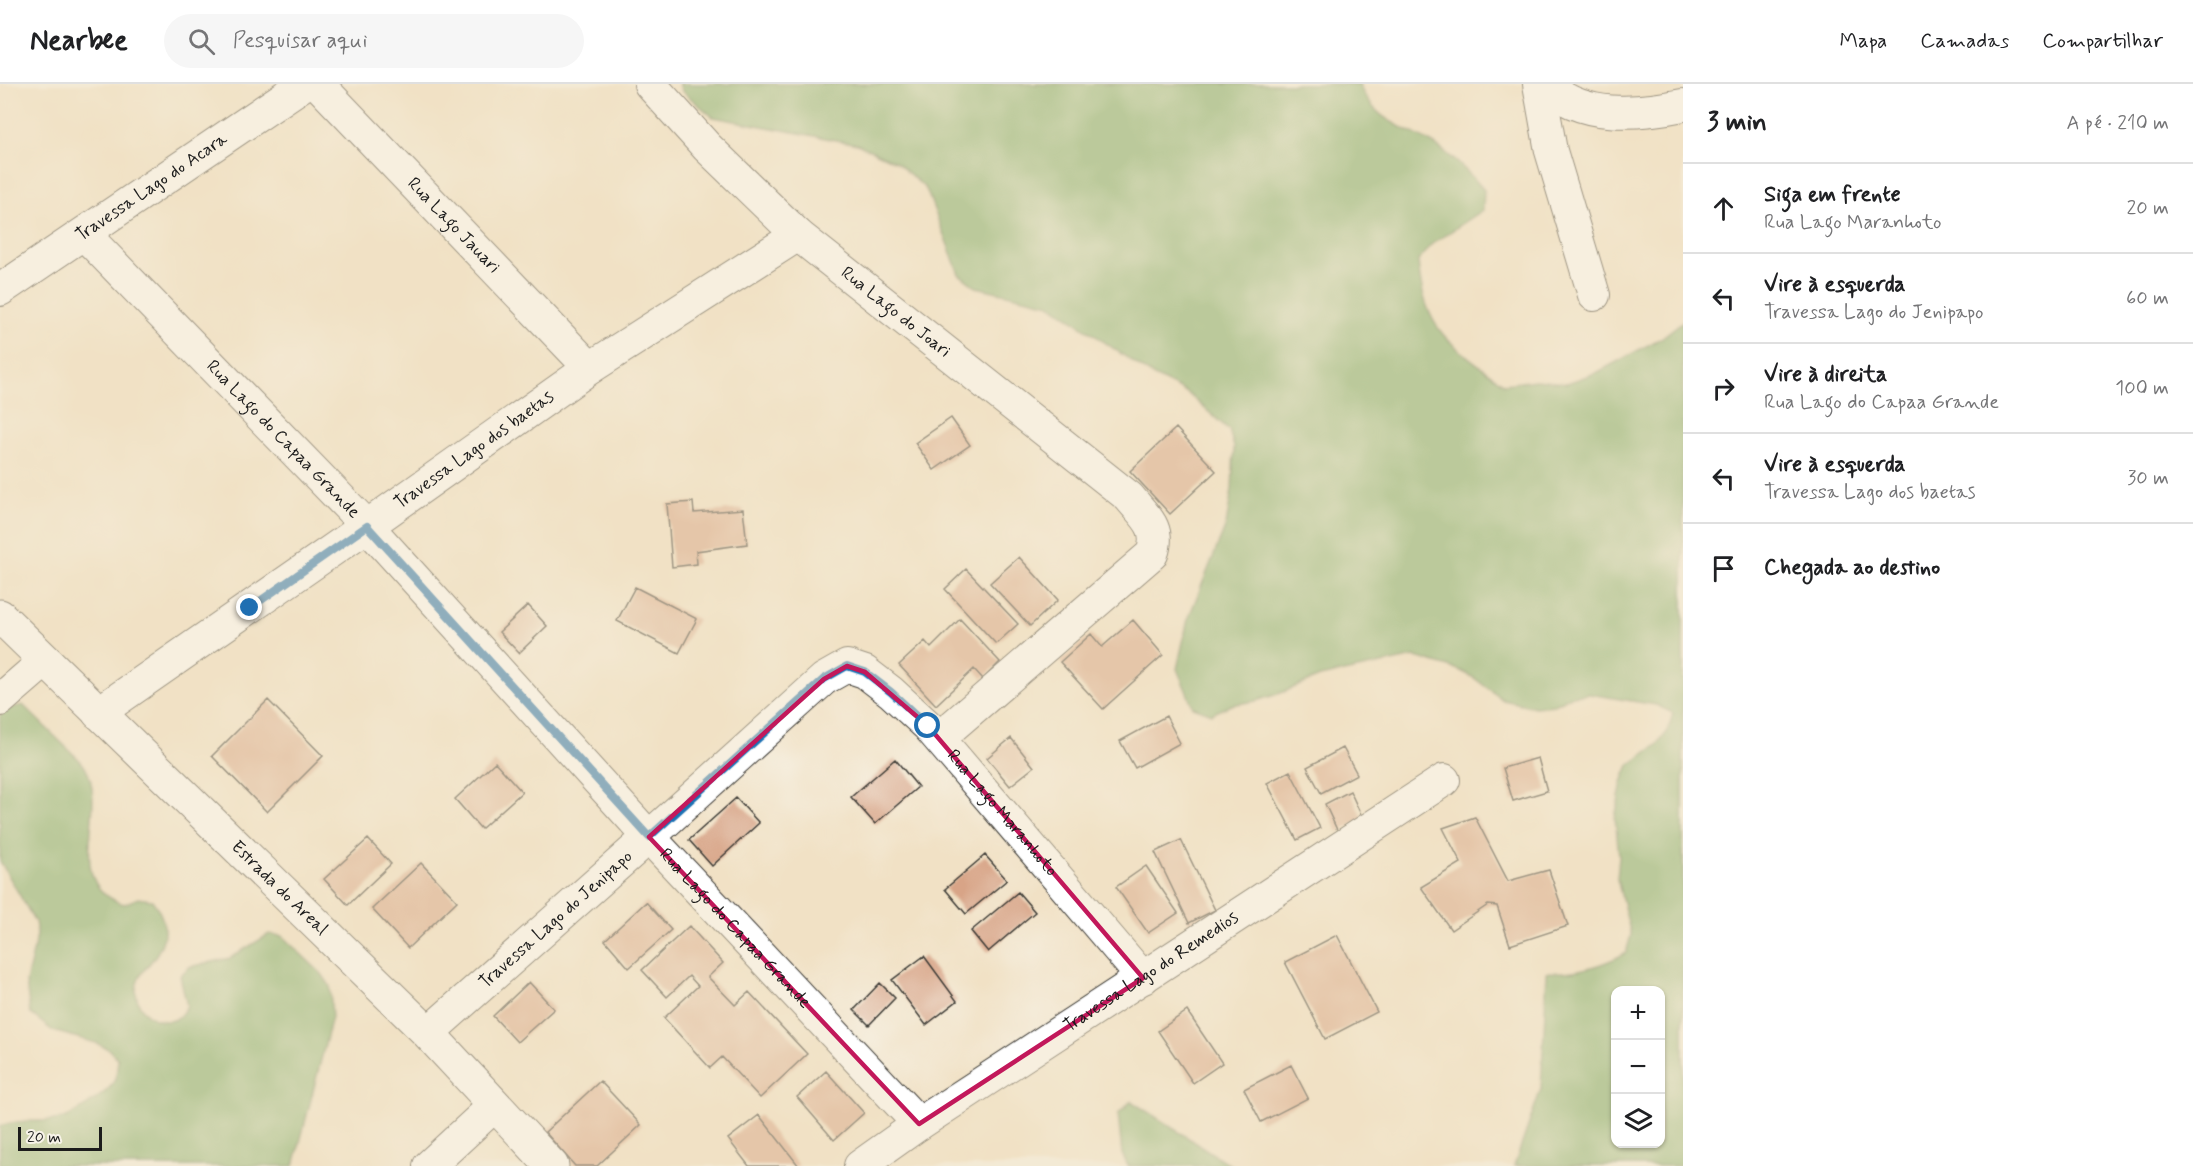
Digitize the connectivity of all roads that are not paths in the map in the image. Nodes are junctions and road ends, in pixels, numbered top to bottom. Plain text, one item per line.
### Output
1 (304, 84) edge
2 (318, 84) edge
3 (650, 84) edge
4 (1539, 84) edge
5 (1546, 84) edge
6 (1683, 105) edge
7 (84, 234) junction
8 (798, 235) junction
9 (0, 290) edge
10 (1594, 294) dead end
11 (590, 368) junction
12 (367, 526) junction
13 (0, 616) edge
14 (45, 661) junction
15 (847, 666) joint
16 (0, 700) edge
17 (98, 713) junction
18 (939, 738) junction
19 (1444, 780) dead end
20 (649, 837) junction
21 (1143, 978) junction
22 (428, 1033) junction
23 (495, 1105) junction
24 (919, 1124) junction
25 (429, 1166) edge
26 (552, 1166) edge
27 (860, 1166) edge

1 - 7 street, Travessa Lago do Acara
2 - 11 street, Rua Lago Jauari
3 - 8 street, Rua Lago do Joari
4 - 10 street
5 - 6 street
7 - 9 street, Travessa Lago do Acara
7 - 12 street, Rua Lago do Capaa Grande
8 - 11 street, Travessa Lago dos baetas
8 - 18 street, Rua Lago do Joari
11 - 12 street, Travessa Lago dos baetas
12 - 17 street, Travessa Lago dos baetas
12 - 20 street, Rua Lago do Capaa Grande
13 - 14 street, Estrada do Areal
14 - 16 street
14 - 17 street, Estrada do Areal
15 - 18 street, Rua Lago Maranhoto
15 - 20 street, Travessa Lago do Jenipapo
17 - 22 street, Estrada do Areal
18 - 21 street, Rua Lago Maranhoto
19 - 21 street, Travessa Lago do Remedios
20 - 22 street, Travessa Lago do Jenipapo
20 - 24 street, Rua Lago do Capaa Grande
21 - 24 street, Travessa Lago do Remedios
22 - 23 street, Estrada do Areal
23 - 25 street
23 - 26 street, Estrada do Areal
24 - 27 street, Travessa Lago do Remedios

